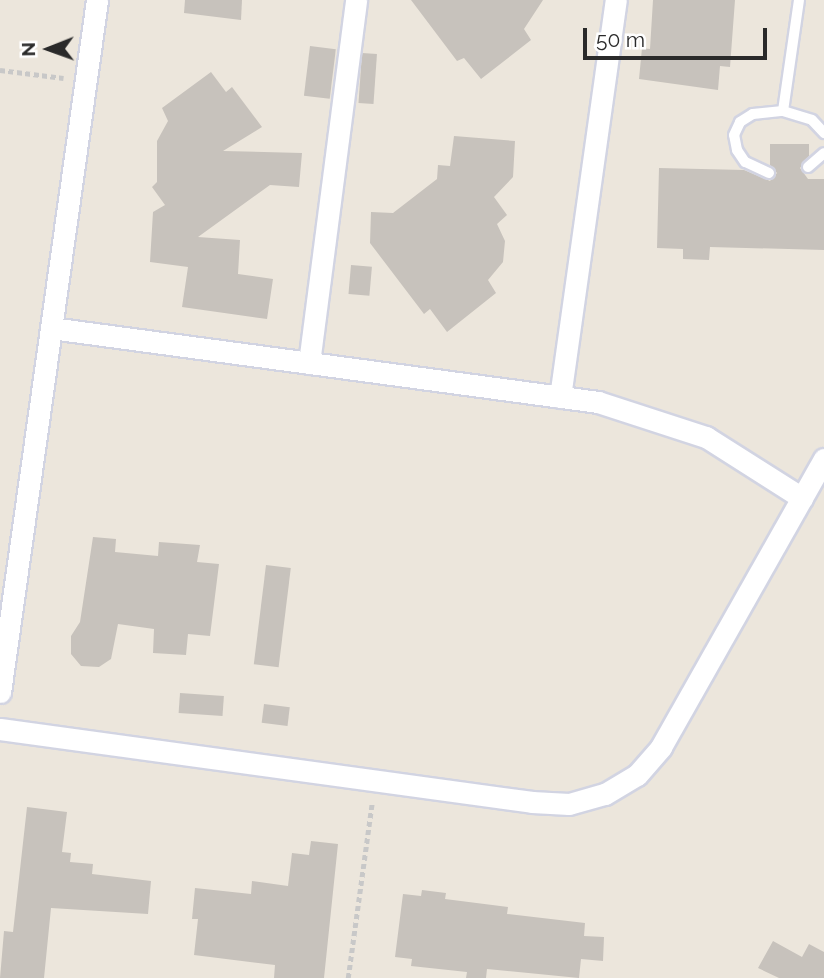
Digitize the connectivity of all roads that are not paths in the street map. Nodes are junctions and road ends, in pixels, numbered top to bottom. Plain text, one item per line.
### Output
1 (97, 0) edge
2 (356, 0) edge
3 (616, 0) edge
4 (799, 0) edge
5 (783, 111) junction
6 (824, 133) edge
7 (824, 153) edge
8 (808, 167) dead end
9 (769, 173) dead end
10 (51, 328) junction
11 (309, 363) junction
12 (560, 397) junction
13 (824, 459) edge
14 (802, 498) junction
15 (0, 692) edge
16 (0, 729) edge

1 - 10 street
2 - 11 street
3 - 12 street
4 - 5 lane
5 - 6 lane
5 - 9 lane
7 - 8 lane
10 - 11 street
10 - 15 street
11 - 12 street
12 - 14 street
13 - 14 street
14 - 16 street

